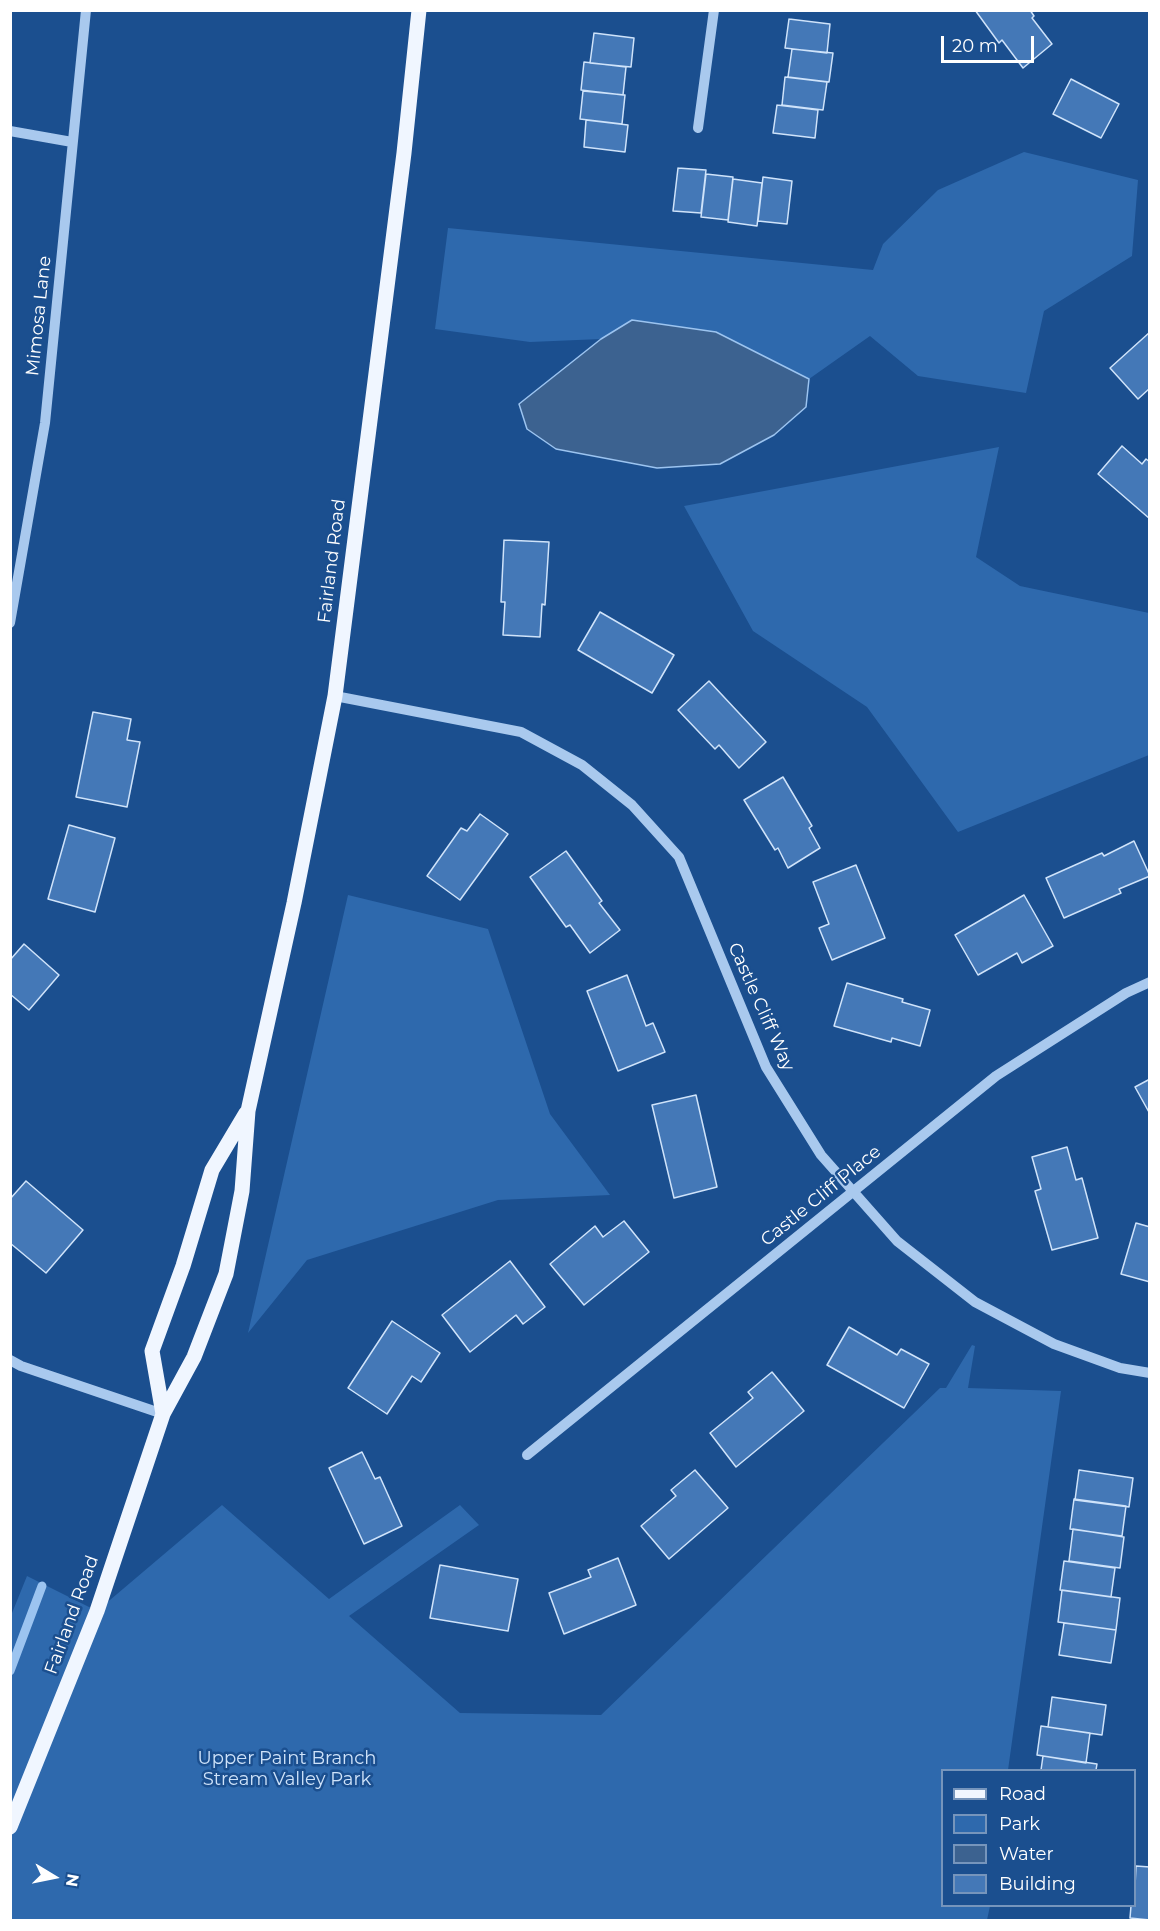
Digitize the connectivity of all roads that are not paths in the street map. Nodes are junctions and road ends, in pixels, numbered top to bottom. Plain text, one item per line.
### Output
1 (86, 10) edge
2 (419, 10) edge
3 (714, 10) edge
4 (698, 128) dead end
5 (10, 131) edge
6 (72, 142) junction
7 (10, 624) edge
8 (335, 696) junction
9 (1149, 982) edge
10 (248, 1111) junction
11 (853, 1192) junction
12 (10, 1360) edge
13 (1149, 1373) edge
14 (163, 1414) junction
15 (527, 1455) dead end
16 (10, 1827) edge

1 - 6 street, Mimosa Lane
2 - 8 main road, Fairland Road
3 - 4 street
5 - 6 street
6 - 7 street, Mimosa Lane
8 - 10 main road, Fairland Road
8 - 11 street, Castle Cliff Way
9 - 11 street, Castle Cliff Place
10 - 14 main road, Fairland Road
10 - 14 main road, Fairland Road
11 - 13 street, Castle Cliff Way
11 - 15 street, Castle Cliff Place
12 - 14 street
14 - 16 main road, Fairland Road

